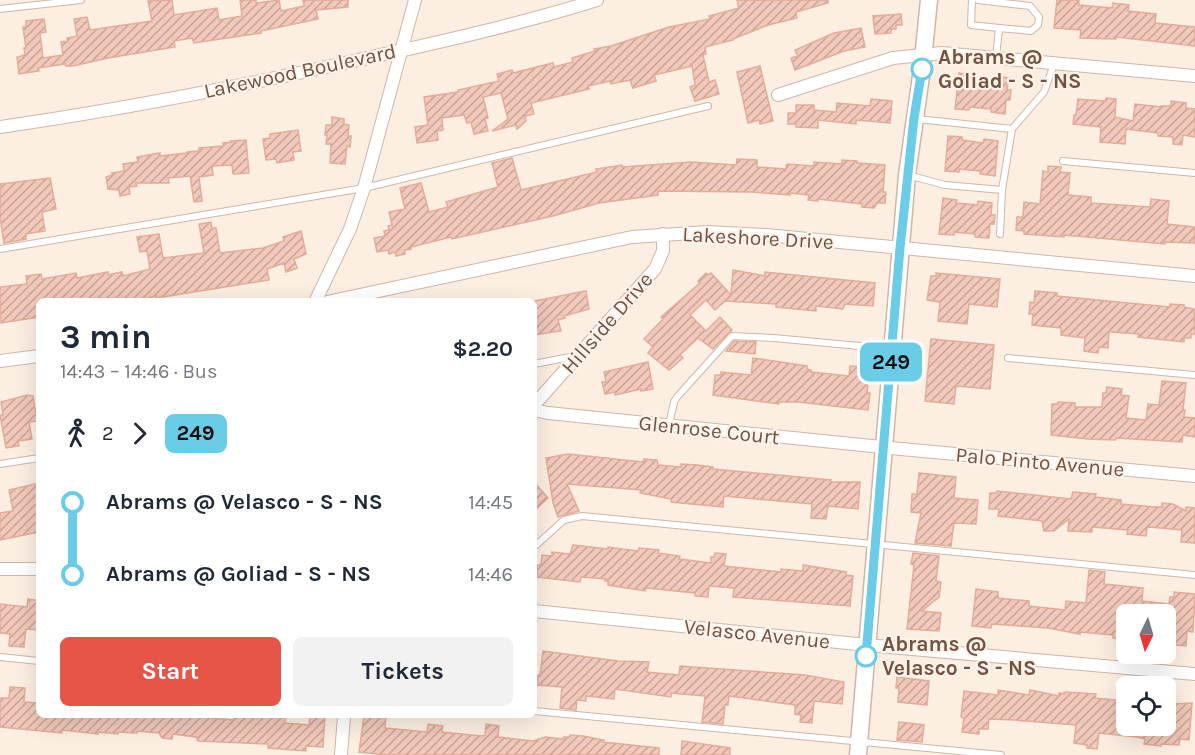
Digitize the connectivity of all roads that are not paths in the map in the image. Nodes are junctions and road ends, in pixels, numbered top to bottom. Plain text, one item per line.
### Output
1 (81, 0) edge
2 (416, 0) edge
3 (597, 0) edge
4 (929, 0) edge
5 (972, 0) edge
6 (978, 0) edge
7 (0, 9) edge
8 (999, 28) junction
9 (403, 50) junction
10 (924, 54) junction
11 (996, 59) junction
12 (1054, 64) junction
13 (1195, 76) edge
14 (778, 95) dead end
15 (708, 106) dead end
16 (914, 118) junction
17 (0, 127) edge
18 (1012, 129) junction
19 (1064, 161) dead end
20 (1195, 173) edge
21 (907, 175) junction
22 (364, 188) junction
23 (1002, 190) junction
24 (663, 234) junction
25 (1000, 234) dead end
26 (900, 248) junction
27 (0, 249) edge
28 (1195, 276) edge
29 (317, 298) edge
30 (346, 298) edge
31 (892, 349) junction
32 (579, 355) junction
33 (36, 356) edge
34 (1008, 358) dead end
35 (0, 361) edge
36 (537, 363) edge
37 (1195, 375) edge
38 (537, 404) edge
39 (537, 409) edge
40 (669, 426) junction
41 (884, 448) junction
42 (36, 458) edge
43 (0, 464) edge
44 (1195, 476) edge
45 (537, 544) edge
46 (876, 545) junction
47 (0, 569) edge
48 (36, 569) edge
49 (1195, 575) edge
50 (537, 611) edge
51 (867, 645) junction
52 (0, 657) edge
53 (36, 661) edge
54 (1195, 674) edge
55 (537, 711) edge
56 (344, 718) edge
57 (858, 748) edge
58 (340, 755) edge
59 (1001, 755) edge

1 - 7 lane
2 - 9 street
3 - 9 street, Lakewood Boulevard
4 - 10 main road
5 - 8 lane
6 - 8 lane
8 - 11 lane
9 - 17 street, Lakewood Boulevard
9 - 22 street
10 - 11 street
10 - 14 street
10 - 16 main road
11 - 12 street
12 - 13 street
12 - 18 lane
15 - 22 lane
16 - 18 lane
16 - 21 main road
18 - 23 lane
19 - 20 lane
21 - 23 lane
21 - 26 main road
22 - 27 lane
22 - 29 street
23 - 25 lane
24 - 26 street, Lakeshore Drive
24 - 30 street, Lakeshore Drive
24 - 32 street, Hillside Drive
26 - 28 street, Lakeshore Drive
26 - 31 main road
31 - 40 lane
31 - 41 main road
32 - 36 lane
32 - 38 street, Hillside Drive
33 - 35 street
34 - 37 lane
39 - 40 street, Glenrose Court
40 - 41 street, Glenrose Court
41 - 44 street, Palo Pinto Avenue
41 - 46 main road
42 - 43 lane
45 - 46 lane
46 - 49 lane
46 - 51 main road
47 - 48 street
50 - 51 street, Velasco Avenue
51 - 54 street, Velasco Avenue
51 - 57 main road
52 - 53 lane
55 - 57 lane
56 - 58 street
57 - 59 lane

